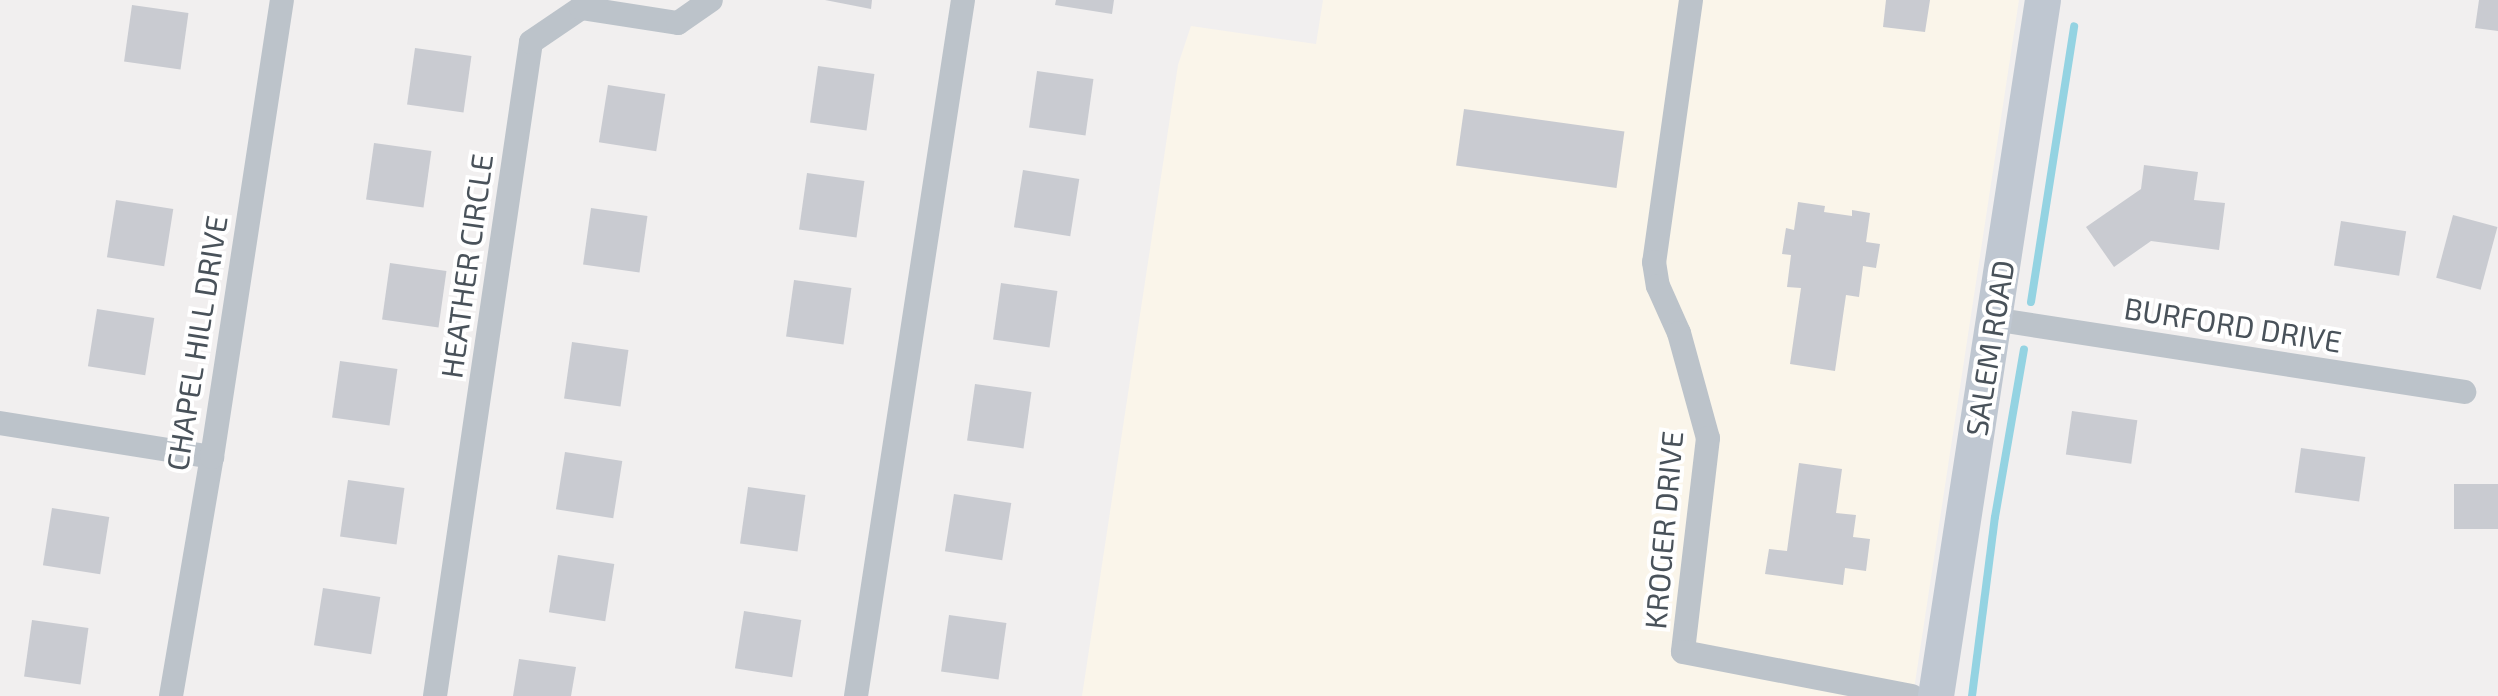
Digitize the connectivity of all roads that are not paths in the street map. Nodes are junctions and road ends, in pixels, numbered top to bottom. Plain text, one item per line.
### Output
1 (282, 0) edge
2 (711, 0) edge
3 (963, 0) edge
4 (1691, 0) edge
5 (2043, 0) edge
6 (1993, 319) junction
7 (2464, 392) dead end
8 (0, 423) edge
9 (212, 457) junction
10 (171, 696) edge
11 (435, 696) edge
12 (856, 696) edge
13 (1912, 696) edge
14 (1936, 696) edge

1 - 9 street, CHAPEL HILL DRIVE
2 - 11 street, HEATHER CIRCLE
3 - 12 street
4 - 13 street, KROGER DRIVE
5 - 6 main road, SALEM ROAD
6 - 7 street, BURFORD DRIVE
6 - 14 main road, SALEM ROAD
8 - 9 street
9 - 10 street, CHAPEL HILL DRIVE

